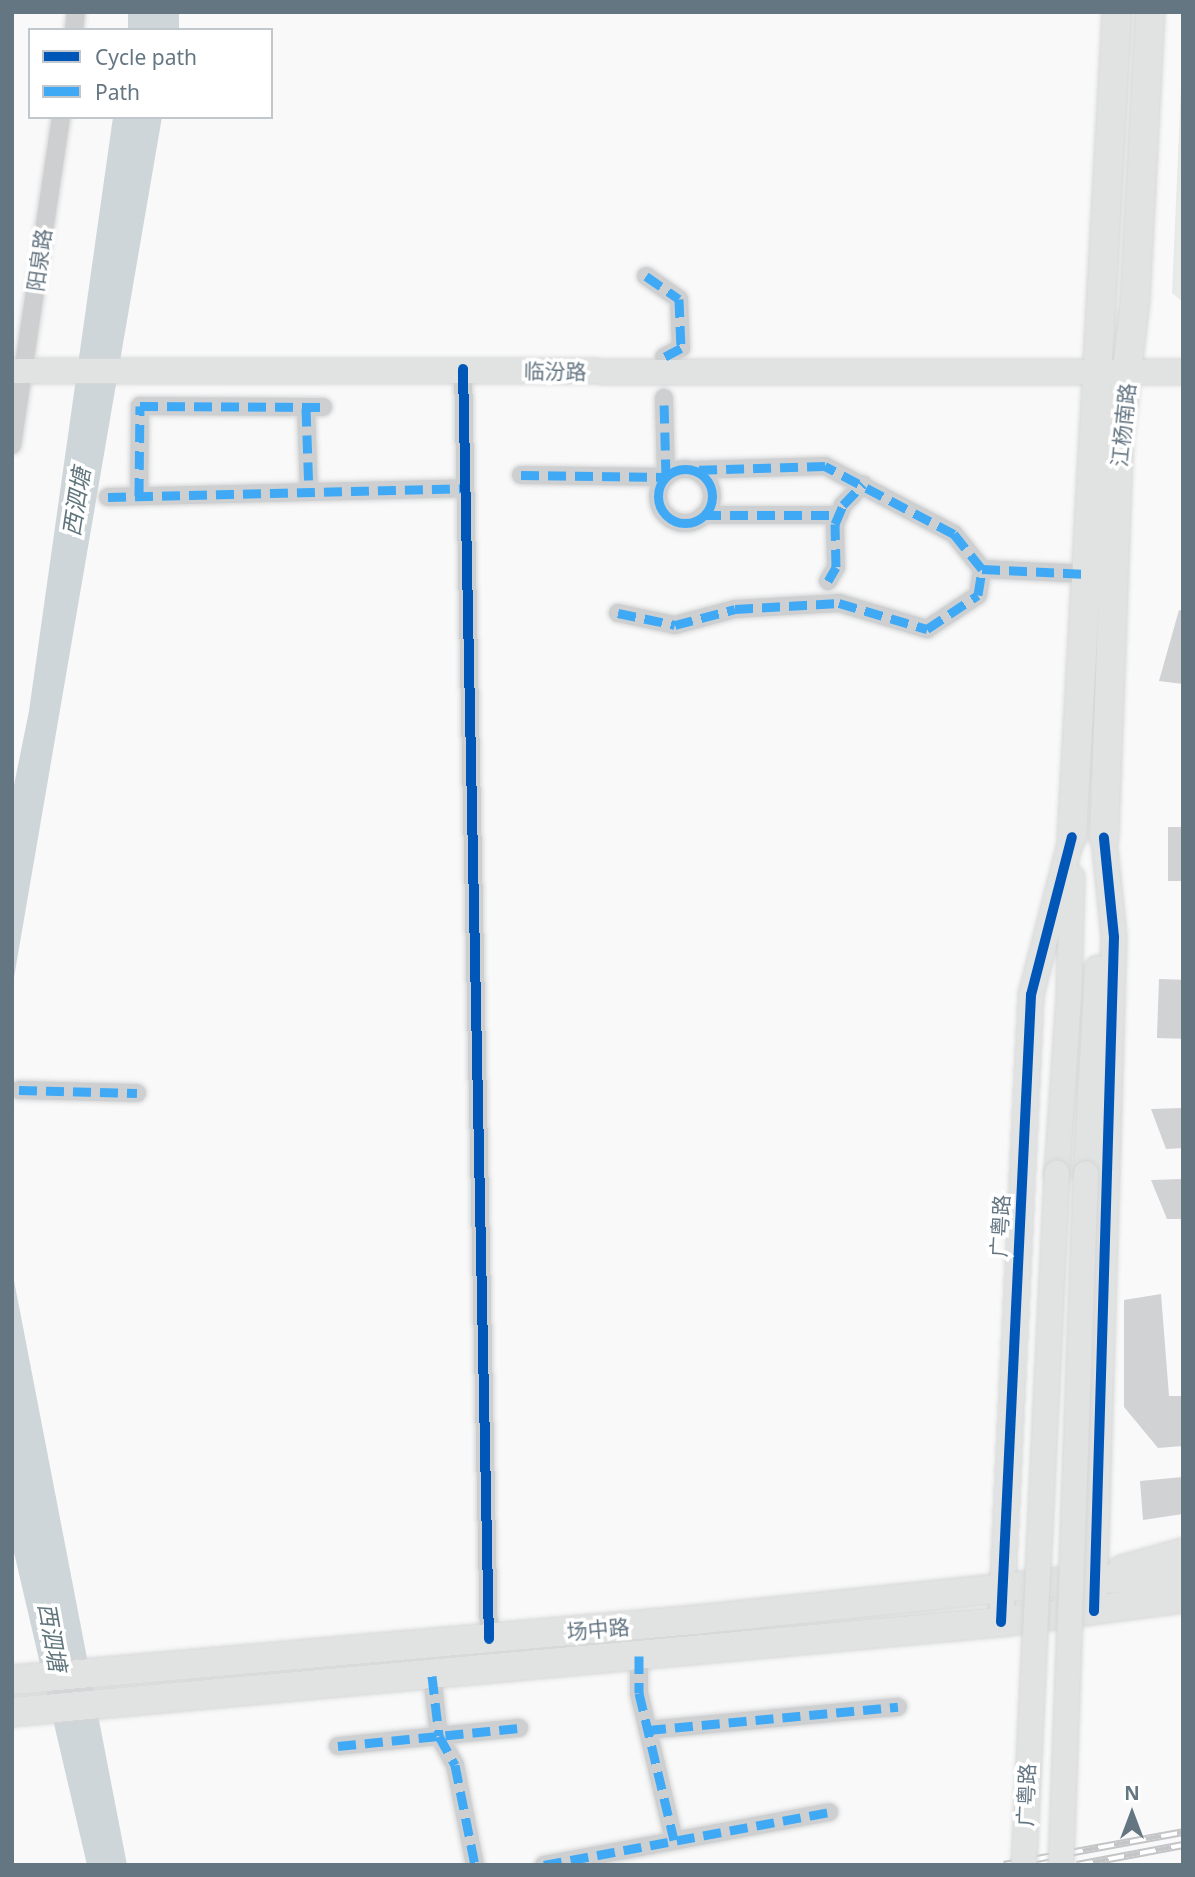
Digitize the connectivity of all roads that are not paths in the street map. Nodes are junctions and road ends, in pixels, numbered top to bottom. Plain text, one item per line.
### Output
1 (1117, 12) edge
2 (1150, 12) edge
3 (61, 119) edge
4 (646, 276) dead end
5 (664, 356) dead end
6 (463, 369) junction
7 (24, 370) edge
8 (1129, 372) junction
9 (1183, 372) edge
10 (1098, 373) junction
11 (664, 398) dead end
12 (12, 445) edge
13 (692, 470) junction
14 (522, 475) dead end
15 (666, 477) junction
16 (863, 484) junction
17 (465, 488) junction
18 (309, 492) junction
19 (139, 496) junction
20 (108, 497) dead end
21 (839, 514) junction
22 (703, 515) junction
23 (982, 569) junction
24 (1087, 573) junction
25 (828, 581) dead end
26 (618, 613) dead end
27 (1072, 837) junction
28 (1104, 838) junction
29 (19, 1090) dead end
30 (137, 1093) dead end
31 (1183, 1553) edge
32 (1183, 1577) edge
33 (1094, 1579) junction
34 (1003, 1590) junction
35 (1183, 1598) edge
36 (1094, 1611) junction
37 (1183, 1612) edge
38 (1001, 1622) junction
39 (489, 1639) junction
40 (639, 1656) junction
41 (432, 1676) junction
42 (24, 1679) edge
43 (898, 1707) dead end
44 (24, 1712) edge
45 (519, 1728) dead end
46 (648, 1730) junction
47 (439, 1736) junction
48 (338, 1746) dead end
49 (829, 1812) dead end
50 (674, 1840) junction
51 (475, 1865) edge
52 (544, 1865) edge
53 (1024, 1865) edge
54 (1061, 1865) edge

1 - 10 main road, 江杨南路
2 - 8 main road, 江杨南路
3 - 7 street, 阳泉路
4 - 5 street
6 - 7 main road, 临汾路
6 - 10 main road, 临汾路
6 - 17 street
7 - 12 street, 阳泉路
8 - 9 main road, 临汾路
8 - 10 main road, 临汾路
8 - 28 main road, 江杨南路
10 - 24 main road, 江杨南路
11 - 15 street
13 - 15 street
13 - 16 street
13 - 22 street
14 - 15 street
15 - 22 street
16 - 21 street
16 - 23 street
17 - 18 street
17 - 39 street
18 - 19 street
18 - 19 street
19 - 20 street
21 - 22 street
21 - 25 street
23 - 24 street
23 - 26 street
24 - 27 main road, 江杨南路
27 - 34 main road, 广粤路
27 - 53 main road, 广粤路, bridge
28 - 33 main road
28 - 54 main road, 广粤路, bridge
29 - 30 street
31 - 33 main road
32 - 33 main road, 场中路
33 - 34 main road, 场中路
33 - 36 main road
34 - 38 main road, 广粤路
34 - 39 main road, 场中路
35 - 36 main road, 场中路
36 - 37 main road, 场中路
36 - 38 main road, 场中路
38 - 40 main road, 场中路
39 - 42 main road, 场中路
40 - 41 main road, 场中路
40 - 46 street
41 - 44 main road, 场中路
41 - 47 street
43 - 46 street
45 - 47 street
46 - 50 street
47 - 48 street
47 - 51 street
49 - 50 street
50 - 52 street

